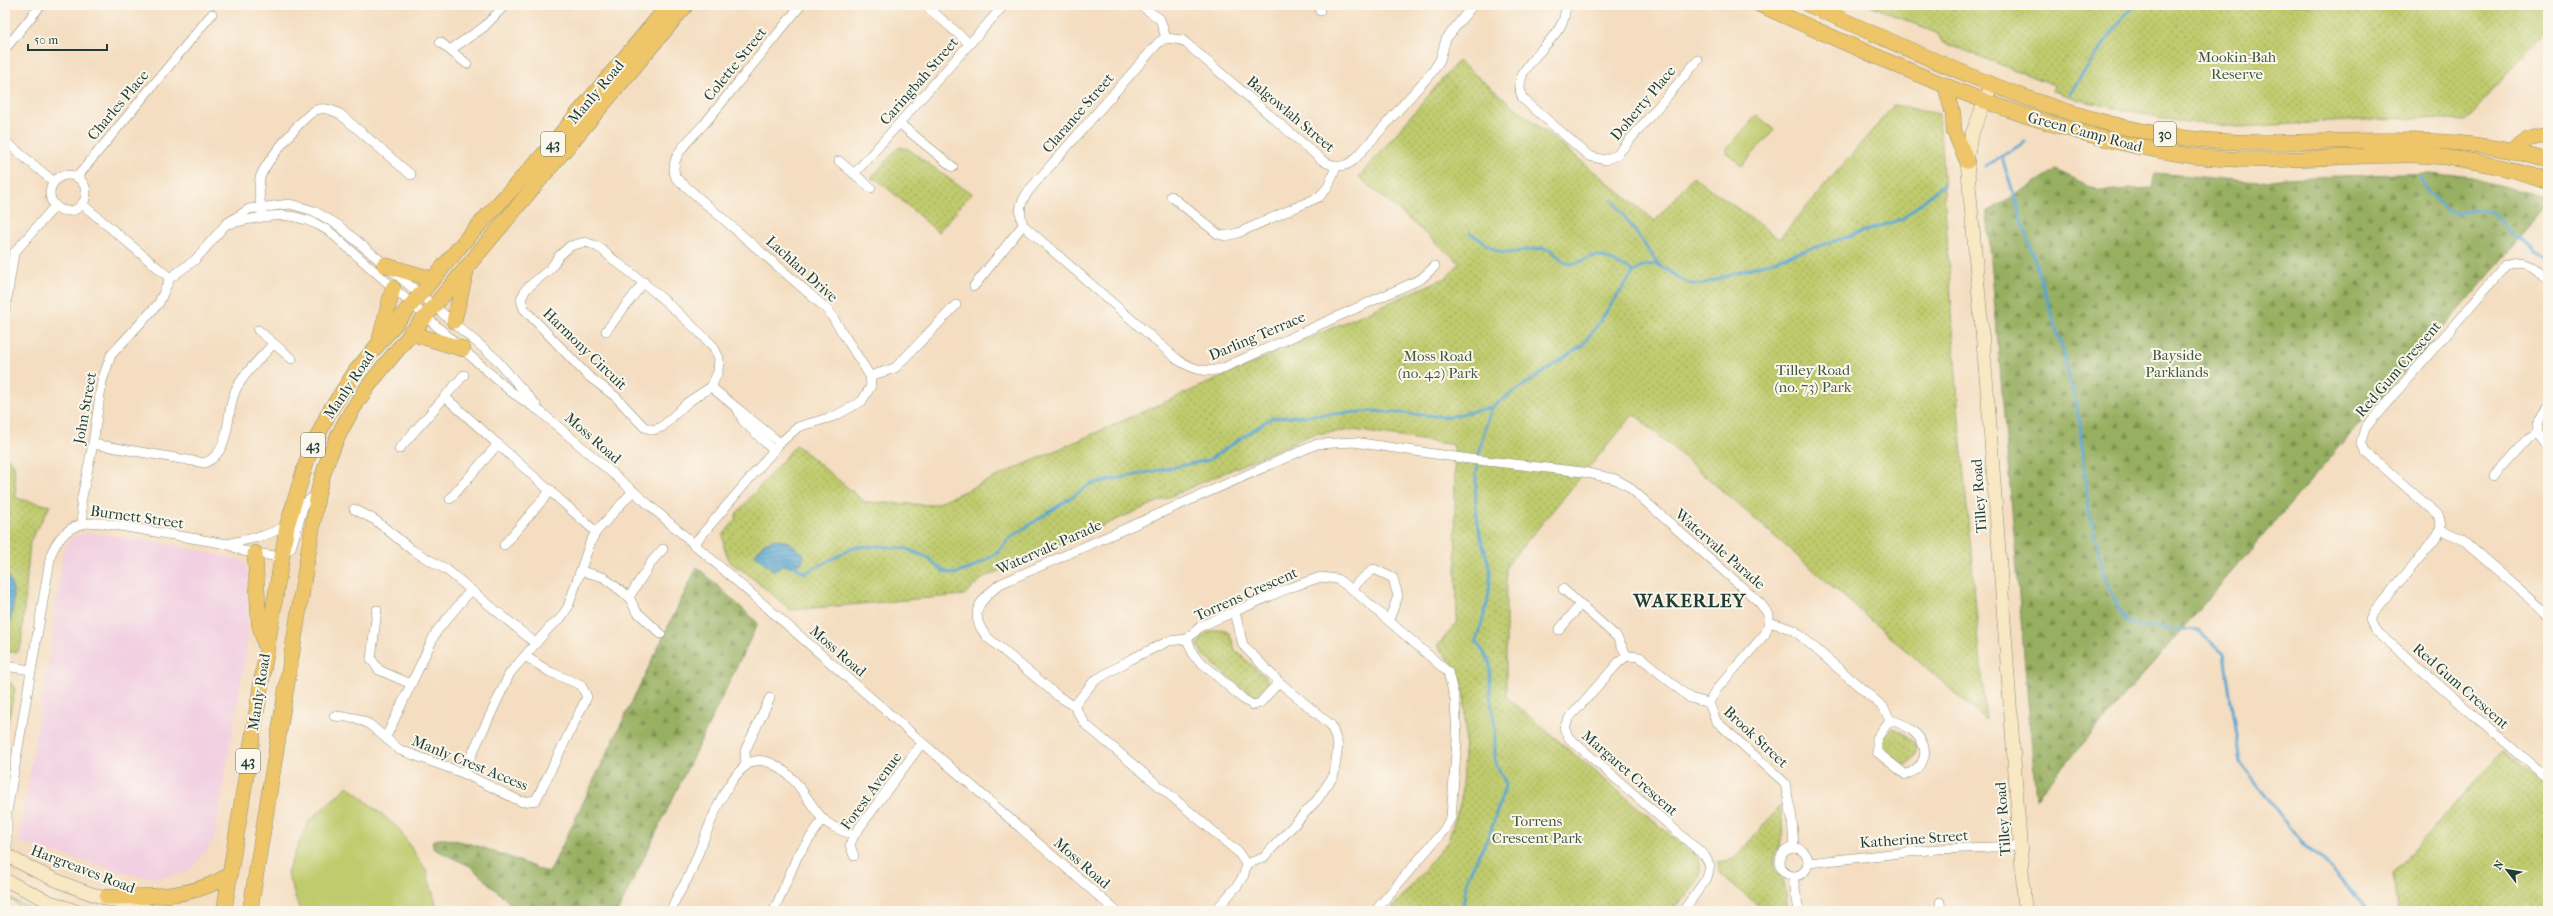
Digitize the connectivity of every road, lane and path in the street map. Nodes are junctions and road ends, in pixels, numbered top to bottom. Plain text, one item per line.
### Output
1 (41, 5) edge
2 (505, 5) edge
3 (669, 5) edge
4 (686, 5) edge
5 (801, 5) edge
6 (925, 5) edge
7 (1004, 5) edge
8 (1140, 5) edge
9 (1473, 5) edge
10 (1566, 5) edge
11 (1760, 5) edge
12 (1809, 5) edge
13 (212, 14) dead end
14 (1166, 38) junction
15 (440, 42) dead end
16 (970, 44) junction
17 (5, 48) edge
18 (450, 50) junction
19 (1698, 60) dead end
20 (466, 64) dead end
21 (1992, 84) junction
22 (1945, 85) junction
23 (1984, 102) junction
24 (900, 124) junction
25 (2548, 136) edge
26 (5, 141) edge
27 (2511, 151) junction
28 (839, 161) dead end
29 (1967, 161) junction
30 (2548, 161) edge
31 (953, 167) dead end
32 (1336, 167) junction
33 (672, 170) joint
34 (854, 174) junction
35 (412, 175) dead end
36 (77, 177) junction
37 (2548, 181) edge
38 (54, 182) junction
39 (871, 188) dead end
40 (1171, 196) dead end
41 (82, 204) junction
42 (55, 206) junction
43 (262, 211) junction
44 (1023, 225) junction
45 (384, 265) junction
46 (468, 265) junction
47 (1435, 266) dead end
48 (170, 278) junction
49 (432, 279) junction
50 (2548, 280) edge
51 (644, 282) junction
52 (974, 286) dead end
53 (393, 288) junction
54 (416, 299) junction
55 (956, 305) dead end
56 (5, 311) edge
57 (430, 311) junction
58 (454, 321) junction
59 (258, 330) dead end
60 (606, 331) dead end
61 (410, 333) junction
62 (379, 343) junction
63 (273, 344) junction
64 (463, 349) junction
65 (292, 359) dead end
66 (464, 375) dead end
67 (870, 376) junction
68 (712, 387) junction
69 (445, 397) junction
70 (738, 410) junction
71 (2548, 410) edge
72 (541, 412) junction
73 (2538, 433) junction
74 (780, 443) junction
75 (93, 444) junction
76 (498, 444) junction
77 (2548, 447) edge
78 (399, 449) dead end
79 (773, 450) junction
80 (2494, 476) dead end
81 (551, 490) junction
82 (633, 491) junction
83 (318, 493) junction
84 (450, 498) dead end
85 (354, 509) dead end
86 (83, 523) junction
87 (286, 526) junction
88 (2441, 530) junction
89 (596, 532) junction
90 (227, 544) junction
91 (504, 545) dead end
92 (693, 545) junction
93 (663, 548) dead end
94 (255, 553) junction
95 (281, 555) junction
96 (581, 571) junction
97 (471, 590) junction
98 (1353, 590) junction
99 (1562, 590) dead end
100 (629, 597) junction
101 (1580, 604) junction
102 (377, 610) dead end
103 (1235, 612) junction
104 (2548, 614) edge
105 (1389, 620) junction
106 (1769, 622) junction
107 (1559, 630) dead end
108 (661, 634) dead end
109 (1187, 639) junction
110 (535, 643) junction
111 (266, 648) junction
112 (525, 656) junction
113 (1627, 656) junction
114 (5, 666) edge
115 (31, 670) junction
116 (1279, 682) junction
117 (411, 684) junction
118 (770, 698) dead end
119 (1709, 703) junction
120 (1074, 706) junction
121 (334, 716) dead end
122 (1890, 720) junction
123 (386, 737) junction
124 (922, 743) junction
125 (746, 764) junction
126 (463, 773) junction
127 (2548, 779) edge
128 (6, 814) edge
129 (823, 819) junction
130 (854, 835) junction
131 (2021, 846) junction
132 (1794, 848) junction
133 (6, 854) edge
134 (854, 856) dead end
135 (1808, 863) junction
136 (1246, 864) junction
137 (230, 874) junction
138 (1793, 877) junction
139 (5, 880) edge
140 (108, 897) junction
141 (76, 911) edge
142 (150, 911) edge
143 (224, 911) edge
144 (250, 911) edge
145 (671, 911) edge
146 (774, 911) edge
147 (1116, 911) edge
148 (1215, 911) edge
149 (1375, 911) edge
150 (1683, 911) edge
151 (1799, 911) edge
152 (2025, 911) edge

1 - 17 street
2 - 18 street
3 - 49 main road, Manly Road / 43
4 - 46 main road, Manly Road / 43
5 - 33 street, Colette Street
6 - 16 street
7 - 16 street, Caringbah Street
8 - 14 street
9 - 32 street, Balgowlah Street
10 - 19 street, Doherty Place
11 - 22 main road, Green Camp Road / 30
12 - 21 main road, Green Camp Road / 30
13 - 36 street, Charles Place
14 - 32 street, Balgowlah Street
14 - 44 street, Clarance Street
15 - 18 street
16 - 24 street, Caringbah Street
18 - 20 street
21 - 23 main road, Tilley Road
21 - 27 main road, Green Camp Road / 30
22 - 23 main road, Green Camp Road / 30
22 - 29 main road
23 - 29 main road, Tilley Road
23 - 37 main road, Green Camp Road / 30
24 - 31 street
24 - 34 street, Caringbah Street
25 - 27 main road
26 - 38 street
27 - 30 main road, Green Camp Road / 30
28 - 34 street
29 - 131 main road, Tilley Road
32 - 40 street
33 - 67 street, Lachlan Drive
34 - 39 street
35 - 43 street
36 - 38 street
36 - 41 street
38 - 42 street
41 - 42 street
41 - 48 street
42 - 56 street
43 - 45 street
43 - 48 street
43 - 53 street
44 - 47 street, Darling Terrace
44 - 52 street
45 - 49 main road
45 - 54 street
46 - 57 main road, Manly Road / 43
46 - 58 main road
48 - 75 street, John Street
49 - 54 main road, Manly Road / 43
50 - 88 street, Red Gum Crescent
51 - 60 street
51 - 68 street, Harmony Circuit
51 - 68 street, Harmony Circuit
53 - 54 street
53 - 62 main road
54 - 57 street
54 - 57 street
54 - 62 main road, Manly Road / 43
55 - 67 street
57 - 58 street, Moss Road
57 - 61 main road, Manly Road / 43
57 - 64 street, Moss Road
58 - 72 street, Moss Road
59 - 63 street
61 - 64 main road
61 - 83 main road, Manly Road / 43
62 - 87 main road, Manly Road / 43
63 - 65 street
63 - 75 street
64 - 72 street, Moss Road
66 - 69 street
67 - 74 street
68 - 70 street
69 - 76 street
69 - 78 street
70 - 74 street
70 - 79 street
71 - 73 street
72 - 82 street, Moss Road
73 - 77 street
73 - 80 street
74 - 79 street
75 - 86 street, John Street
76 - 81 street
76 - 84 street
79 - 92 street
81 - 89 street
81 - 91 street
82 - 89 street
82 - 92 street, Moss Road
83 - 95 street
83 - 144 main road, Manly Road / 43
85 - 97 street
86 - 90 street, Burnett Street
86 - 115 street, Burnett Street
87 - 90 street, Burnett Street
87 - 95 main road, Manly Road / 43
88 - 104 street
88 - 127 street, Red Gum Crescent
89 - 96 street
90 - 94 street, Burnett Street
92 - 124 street, Moss Road
93 - 100 street
94 - 95 street, Burnett Street
94 - 111 main road
95 - 111 main road, Manly Road / 43
96 - 100 street
96 - 110 street
97 - 110 street
97 - 117 street
98 - 103 street, Torrens Crescent
98 - 105 street, Torrens Crescent
98 - 105 street
99 - 101 street
100 - 108 street
101 - 107 street
101 - 113 street
102 - 117 street
103 - 109 street, Torrens Crescent
103 - 116 street
105 - 149 street, Torrens Crescent
106 - 119 street, Brook Street
106 - 120 street, Watervale Parade
106 - 122 street
109 - 116 street
109 - 120 street, Torrens Crescent
110 - 112 street
111 - 137 main road, Manly Road / 43
112 - 126 street
112 - 126 street, Manly Crest Access
113 - 119 street
113 - 150 street, Margaret Crescent
114 - 115 street
115 - 128 street, Burnett Street
116 - 136 street
117 - 123 street
118 - 125 street
119 - 132 street, Brook Street
120 - 136 street, Watervale Parade
121 - 123 street, Manly Crest Access
122 - 122 street
123 - 126 street, Manly Crest Access
124 - 130 street, Forest Avenue
124 - 147 street, Moss Road
125 - 129 street
125 - 145 street
128 - 133 street, Burnett Street
129 - 130 street
129 - 146 street
130 - 134 street, Forest Avenue
131 - 135 street, Katherine Street
131 - 152 main road, Tilley Road
132 - 135 street
132 - 138 street
133 - 140 main road, Hargreaves Road
135 - 138 street
136 - 148 street
137 - 140 main road
137 - 143 main road, Manly Road / 43
138 - 151 street
139 - 141 main road
140 - 142 main road, Hargreaves Road

